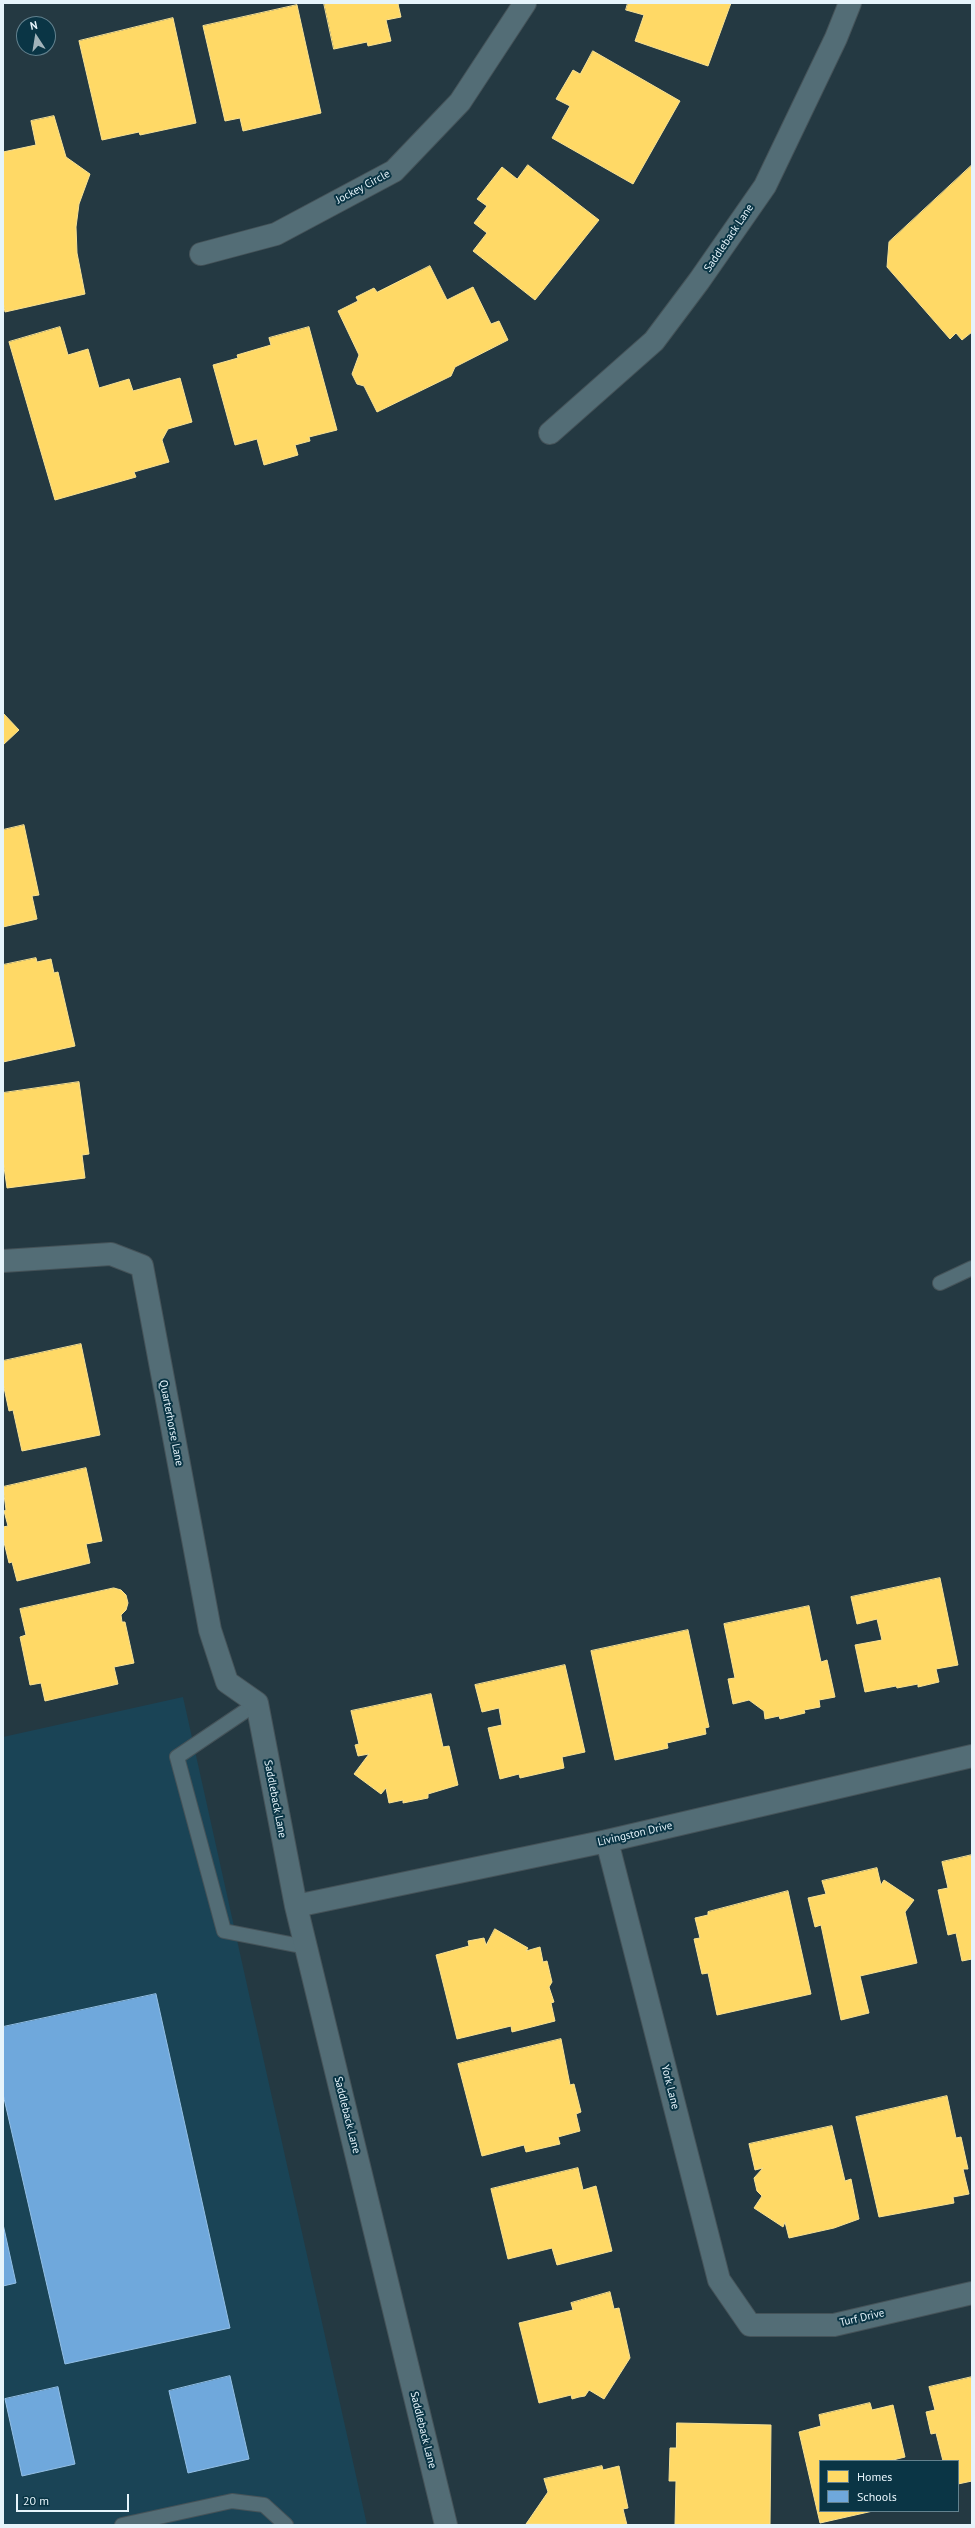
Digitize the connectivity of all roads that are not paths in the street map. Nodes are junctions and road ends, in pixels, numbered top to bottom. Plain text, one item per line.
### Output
1 (525, 3) edge
2 (850, 3) edge
3 (201, 254) dead end
4 (550, 432) dead end
5 (3, 1261) edge
6 (972, 1268) edge
7 (940, 1283) dead end
8 (257, 1704) junction
9 (972, 1756) edge
10 (607, 1841) junction
11 (296, 1906) junction
12 (306, 1947) junction
13 (972, 2293) edge
14 (750, 2325) joint
15 (122, 2525) edge
16 (286, 2525) edge
17 (446, 2525) edge

1 - 3 street, Jockey Circle
2 - 4 street, Saddleback Lane
5 - 8 street, Quarterhorse Lane
6 - 7 lane
8 - 11 street, Saddleback Lane
8 - 12 lane
9 - 10 street, Livingston Drive
10 - 11 street, Livingston Drive
10 - 14 street, York Lane
11 - 12 street, Saddleback Lane
12 - 17 street, Saddleback Lane
13 - 14 street, Turf Drive
15 - 16 lane

